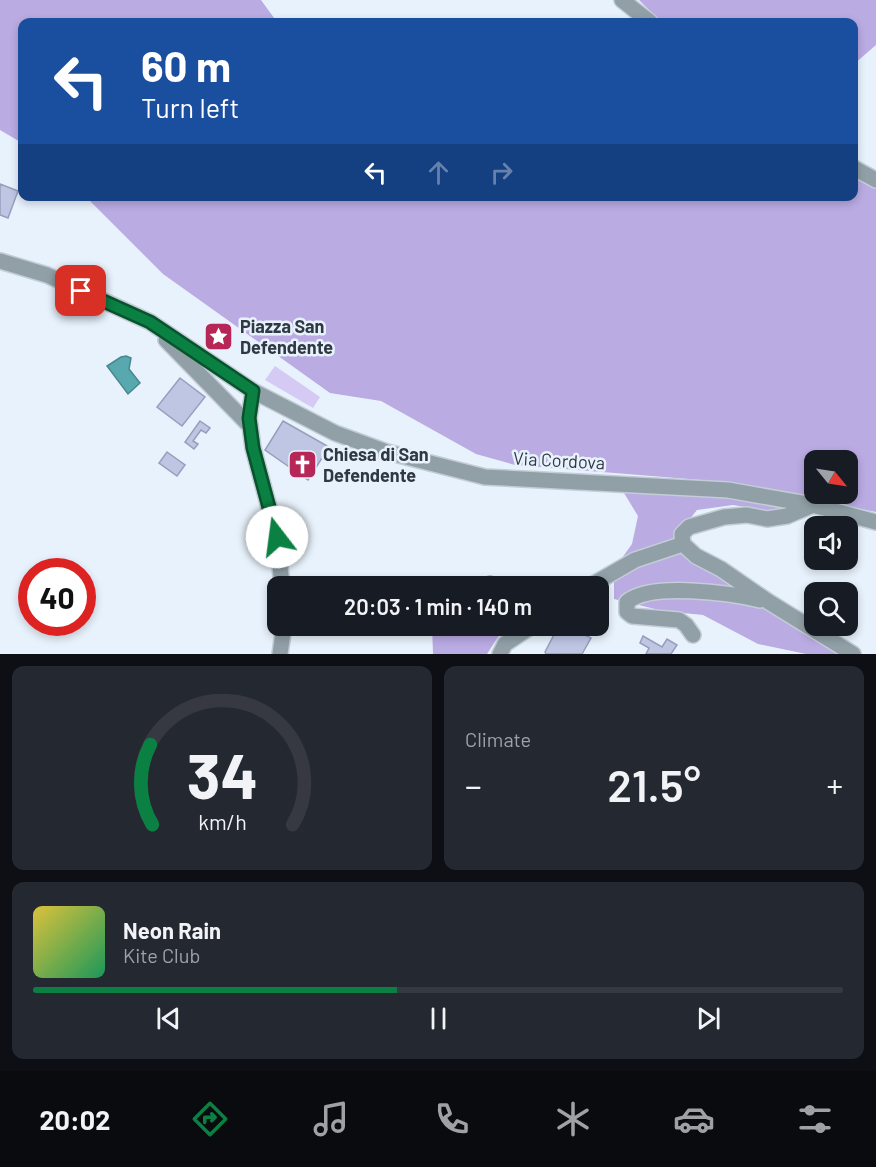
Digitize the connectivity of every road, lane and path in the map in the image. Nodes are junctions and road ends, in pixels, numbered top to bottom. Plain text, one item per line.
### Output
1 (621, 0) edge
2 (645, 18) edge
3 (858, 170) edge
4 (876, 180) edge
5 (0, 261) edge
6 (150, 322) junction
7 (253, 391) junction
8 (250, 426) junction
9 (813, 505) junction
10 (876, 522) edge
11 (682, 544) junction
12 (281, 576) edge
13 (607, 576) edge
14 (769, 602) junction
15 (693, 635) dead end
16 (283, 636) edge
17 (517, 636) edge
18 (280, 654) edge
19 (500, 654) edge
20 (853, 654) edge

1 - 2 street
3 - 4 street
5 - 6 street
6 - 7 street, Via Cordova
6 - 8 street
7 - 8 street
7 - 9 street, Via Cordova
8 - 12 street
9 - 10 street, Via Cordova
9 - 11 street
11 - 13 street
11 - 14 street
14 - 15 street
14 - 20 street
16 - 18 street
17 - 19 street

